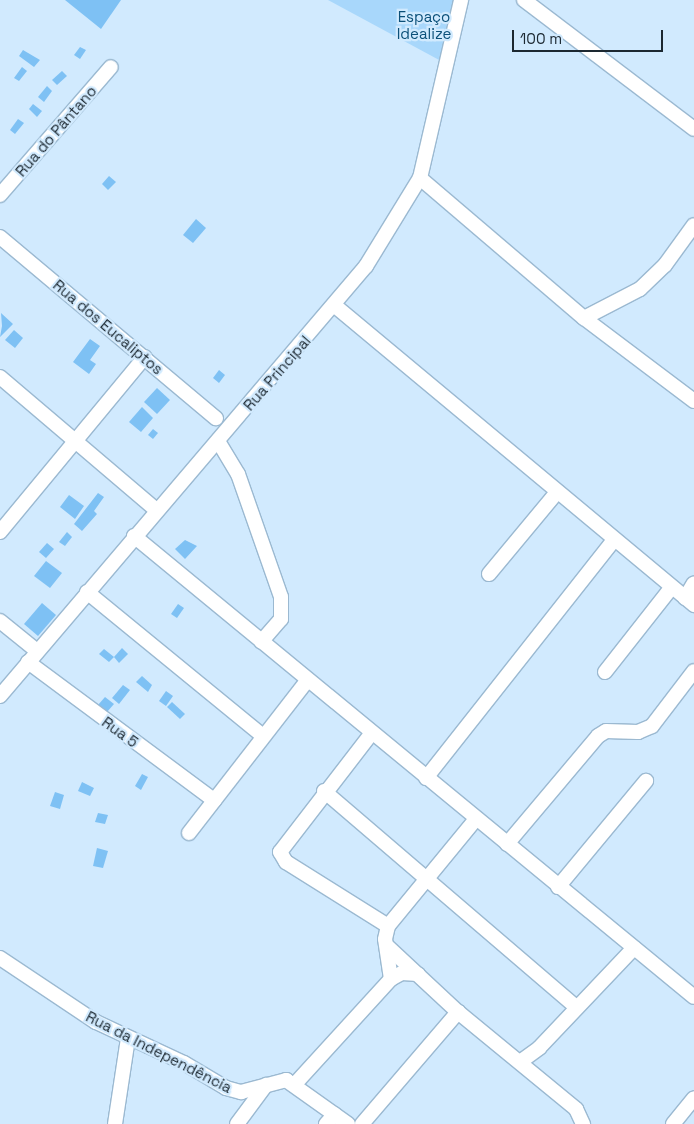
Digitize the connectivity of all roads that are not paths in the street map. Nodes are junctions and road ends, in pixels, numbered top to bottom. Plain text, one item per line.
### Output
1 (461, 0) edge
2 (524, 0) edge
3 (111, 67) dead end
4 (693, 127) edge
5 (420, 178) junction
6 (0, 195) edge
7 (694, 225) edge
8 (0, 236) edge
9 (334, 305) junction
10 (584, 318) junction
11 (145, 357) junction
12 (0, 377) edge
13 (694, 401) edge
14 (216, 418) junction
15 (237, 419) junction
16 (220, 438) junction
17 (75, 441) junction
18 (557, 492) junction
19 (156, 510) junction
20 (0, 532) edge
21 (134, 536) junction
22 (614, 540) junction
23 (489, 574) dead end
24 (694, 582) edge
25 (672, 587) junction
26 (87, 592) junction
27 (690, 602) edge
28 (0, 621) edge
29 (261, 642) junction
30 (33, 657) junction
31 (694, 671) edge
32 (605, 672) dead end
33 (307, 681) junction
34 (0, 696) edge
35 (371, 734) junction
36 (262, 735) junction
37 (426, 778) junction
38 (646, 781) dead end
39 (324, 791) junction
40 (214, 800) junction
41 (476, 820) junction
42 (189, 832) dead end
43 (507, 844) junction
44 (429, 877) junction
45 (558, 886) junction
46 (388, 926) junction
47 (388, 947) junction
48 (634, 948) junction
49 (0, 958) edge
50 (418, 974) junction
51 (391, 979) junction
52 (694, 997) edge
53 (576, 1007) junction
54 (458, 1012) junction
55 (128, 1038) junction
56 (539, 1048) junction
57 (520, 1062) junction
58 (535, 1074) junction
59 (295, 1084) junction
60 (266, 1085) junction
61 (694, 1098) edge
62 (331, 1119) edge
63 (115, 1124) edge
64 (237, 1124) edge
65 (348, 1124) edge
66 (362, 1124) edge
67 (584, 1124) edge
68 (673, 1124) edge

1 - 5 street, Rua Principal
2 - 4 street
3 - 6 street, Rua do Pântano
5 - 9 street, Rua Principal
5 - 10 street
7 - 10 street
8 - 11 street, Rua dos Eucaliptos
9 - 15 street, Rua Principal
9 - 18 street
10 - 13 street
11 - 14 street, Rua dos Eucaliptos
11 - 17 street
12 - 17 street
14 - 15 street
14 - 16 street
15 - 16 street, Rua Principal
16 - 19 street, Rua Principal
16 - 29 street
17 - 19 street
17 - 20 street
18 - 22 street
18 - 23 street
19 - 21 street, Rua Principal
21 - 26 street, Rua Principal
21 - 29 street
22 - 25 street
22 - 37 street
24 - 27 street
25 - 27 street
25 - 32 street
26 - 30 street, Rua Principal
26 - 36 street
28 - 30 street, Rua 5
29 - 33 street
30 - 34 street, Rua Principal
30 - 40 street, Rua 5
31 - 43 street
33 - 35 street
33 - 36 street
35 - 37 street
35 - 39 street
36 - 40 street
37 - 41 street
38 - 45 street
39 - 44 street
39 - 46 street
40 - 42 street
41 - 43 street
41 - 44 street
43 - 45 street
44 - 46 street
44 - 53 street
45 - 48 street
46 - 47 street
47 - 50 street
47 - 51 street
48 - 52 street
48 - 53 street
49 - 55 street, Rua da Independência
50 - 51 street
50 - 54 street
51 - 59 street
53 - 56 street
54 - 57 street
54 - 66 street
55 - 60 street, Rua da Independência
55 - 63 street
56 - 57 street
56 - 58 street
57 - 58 street
58 - 67 street
59 - 60 street, Rua da Independência
59 - 62 street
60 - 64 street
61 - 68 street
62 - 65 street

